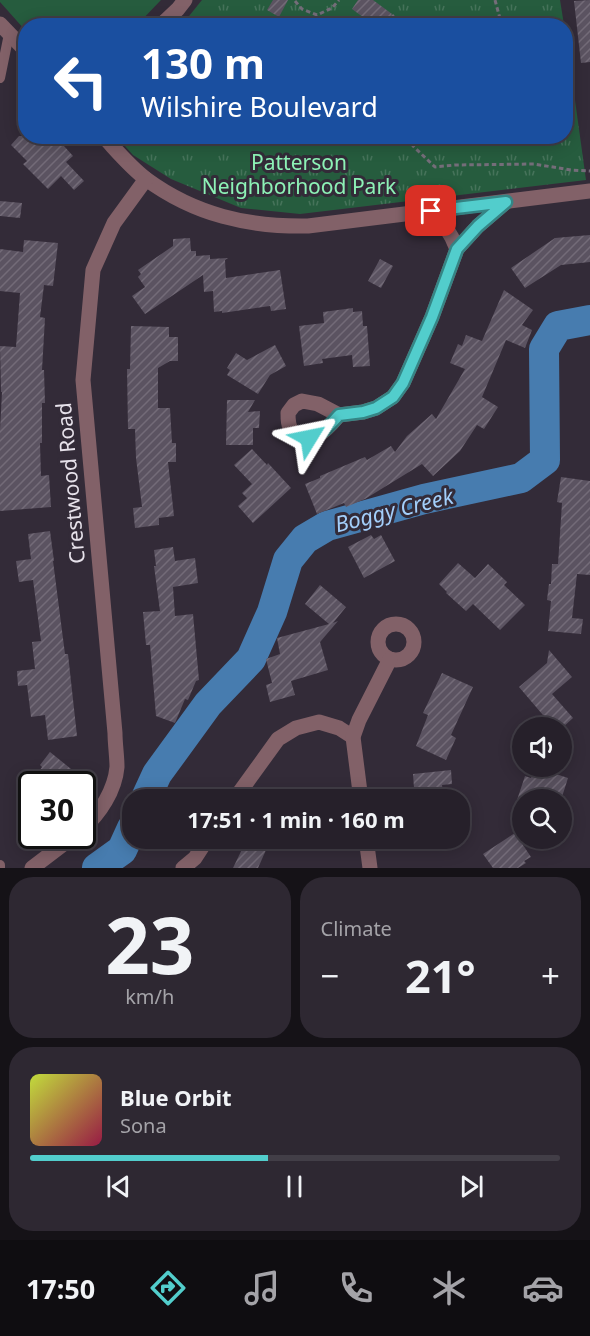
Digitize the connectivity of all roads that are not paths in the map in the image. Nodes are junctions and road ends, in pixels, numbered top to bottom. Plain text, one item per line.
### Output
1 (185, 0) edge
2 (168, 18) edge
3 (5, 29) edge
4 (18, 43) edge
5 (0, 78) edge
6 (110, 144) edge
7 (146, 179) junction
8 (590, 191) edge
9 (506, 202) junction
10 (431, 211) junction
11 (457, 249) junction
12 (339, 415) dead end
13 (390, 659) dead end
14 (353, 737) junction
15 (242, 789) edge
16 (360, 789) edge
17 (96, 814) edge
18 (57, 849) edge
19 (201, 849) edge
20 (367, 849) edge
21 (32, 868) edge
22 (183, 868) edge
23 (370, 868) edge

1 - 2 street
3 - 4 street
3 - 5 lane
6 - 7 street
7 - 10 street
7 - 17 street, Crestwood Road
8 - 9 street
9 - 10 street
9 - 11 street
10 - 11 street
11 - 12 street
13 - 14 street
14 - 15 street
14 - 16 street
18 - 21 street
19 - 22 street
20 - 23 street

